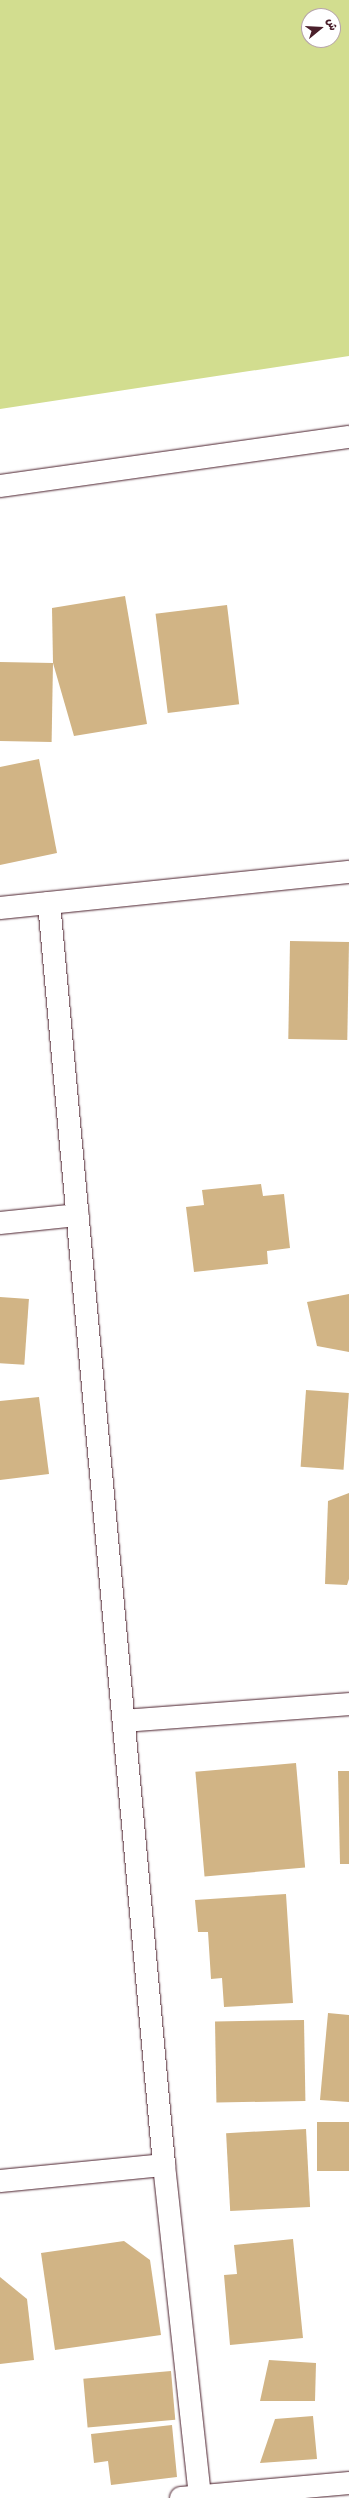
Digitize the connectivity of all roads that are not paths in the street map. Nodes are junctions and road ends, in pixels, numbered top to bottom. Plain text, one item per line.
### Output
1 (349, 437) edge
2 (0, 486) edge
3 (349, 872) edge
4 (49, 903) junction
5 (0, 908) edge
6 (78, 1215) junction
7 (0, 1223) edge
8 (349, 1704) edge
9 (124, 1721) junction
10 (164, 2165) junction
11 (0, 2181) edge
12 (349, 2483) edge
13 (190, 2497) edge

1 - 2 street
3 - 4 street
4 - 5 street
4 - 6 street
6 - 7 street
6 - 9 street
8 - 9 street
9 - 10 street
10 - 11 street
10 - 13 street
12 - 13 street

